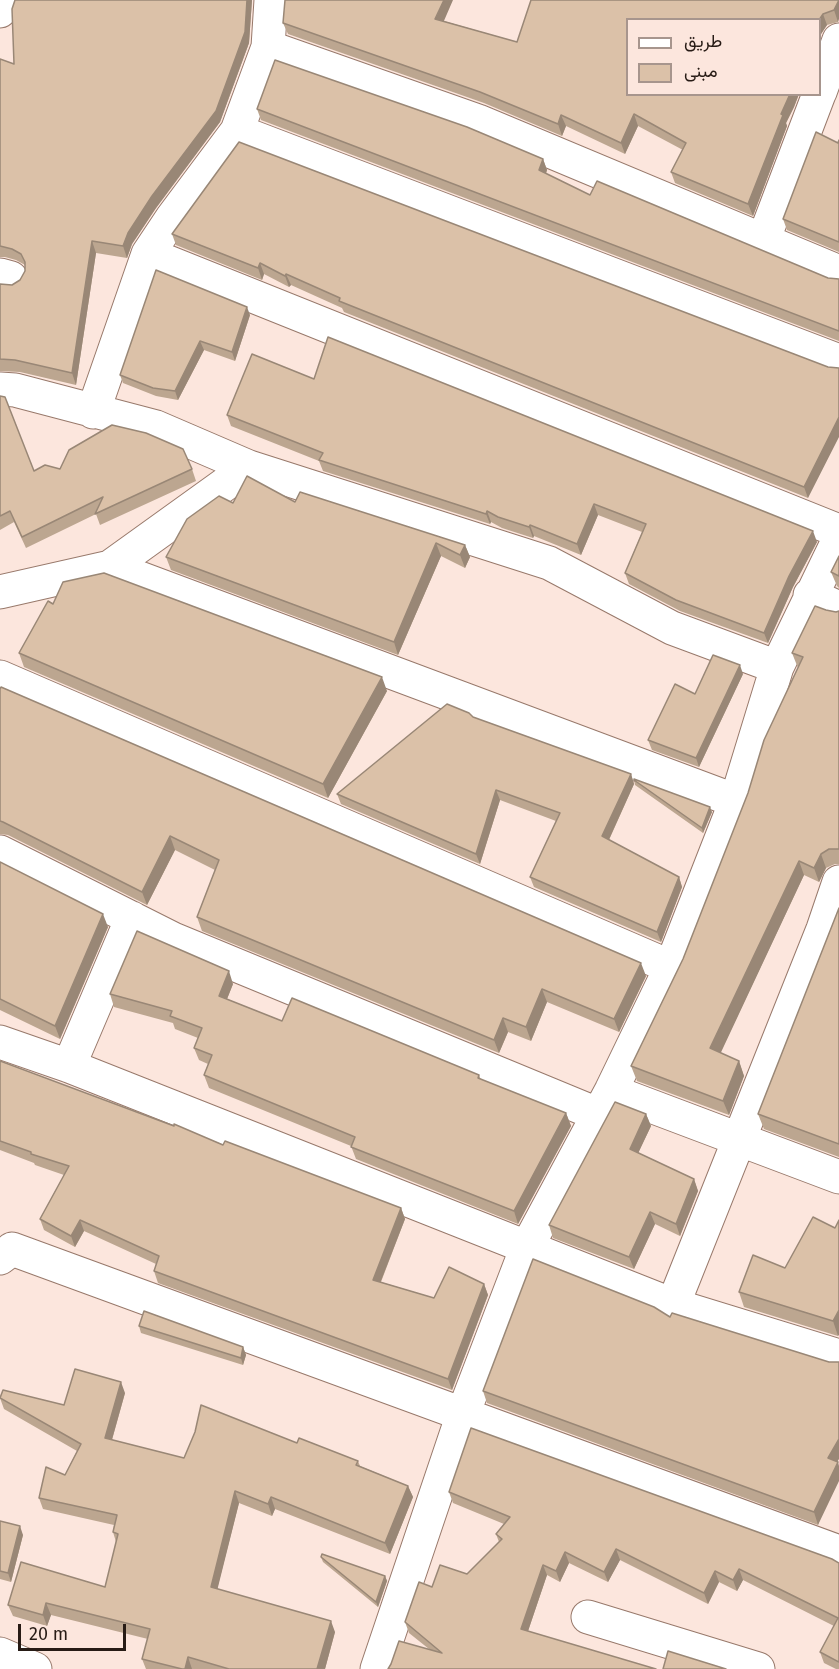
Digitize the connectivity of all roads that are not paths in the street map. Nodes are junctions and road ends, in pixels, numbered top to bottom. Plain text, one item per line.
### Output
1 (3, 0) edge
2 (271, 0) edge
3 (0, 11) edge
4 (839, 40) edge
5 (268, 47) junction
6 (821, 88) edge
7 (818, 96) edge
8 (237, 131) junction
9 (763, 241) junction
10 (148, 254) junction
11 (839, 272) edge
12 (839, 361) edge
13 (0, 389) edge
14 (93, 412) junction
15 (249, 467) junction
16 (839, 531) edge
17 (839, 539) edge
18 (110, 567) junction
19 (0, 592) edge
20 (825, 601) edge
21 (777, 667) junction
22 (0, 677) edge
23 (736, 801) junction
24 (0, 852) edge
25 (839, 882) edge
26 (132, 918) junction
27 (831, 932) edge
28 (671, 967) junction
29 (0, 1042) edge
30 (69, 1066) junction
31 (604, 1103) junction
32 (739, 1140) junction
33 (839, 1177) edge
34 (527, 1247) junction
35 (0, 1258) edge
36 (673, 1305) junction
37 (839, 1356) edge
38 (463, 1414) junction
39 (839, 1552) edge
40 (588, 1617) dead end
41 (0, 1654) edge
42 (35, 1669) edge
43 (377, 1669) edge
44 (758, 1669) edge

1 - 3 street
2 - 5 street
4 - 6 street
5 - 8 street
5 - 9 street
7 - 9 street
8 - 10 street
8 - 12 street
9 - 11 street
10 - 14 street
10 - 16 street
13 - 14 street
14 - 15 street
15 - 18 street
15 - 21 street
17 - 20 street
18 - 19 street
18 - 23 street
20 - 21 street
21 - 23 street
22 - 28 street
23 - 28 street
24 - 26 street
25 - 27 street
26 - 30 street
26 - 31 street
27 - 32 street
28 - 31 street
29 - 30 street
30 - 34 street
31 - 32 street
31 - 34 street
32 - 33 street
32 - 36 street
34 - 36 street
34 - 38 street
35 - 38 street
36 - 37 street
38 - 39 street
38 - 43 street
40 - 44 street
41 - 42 street

